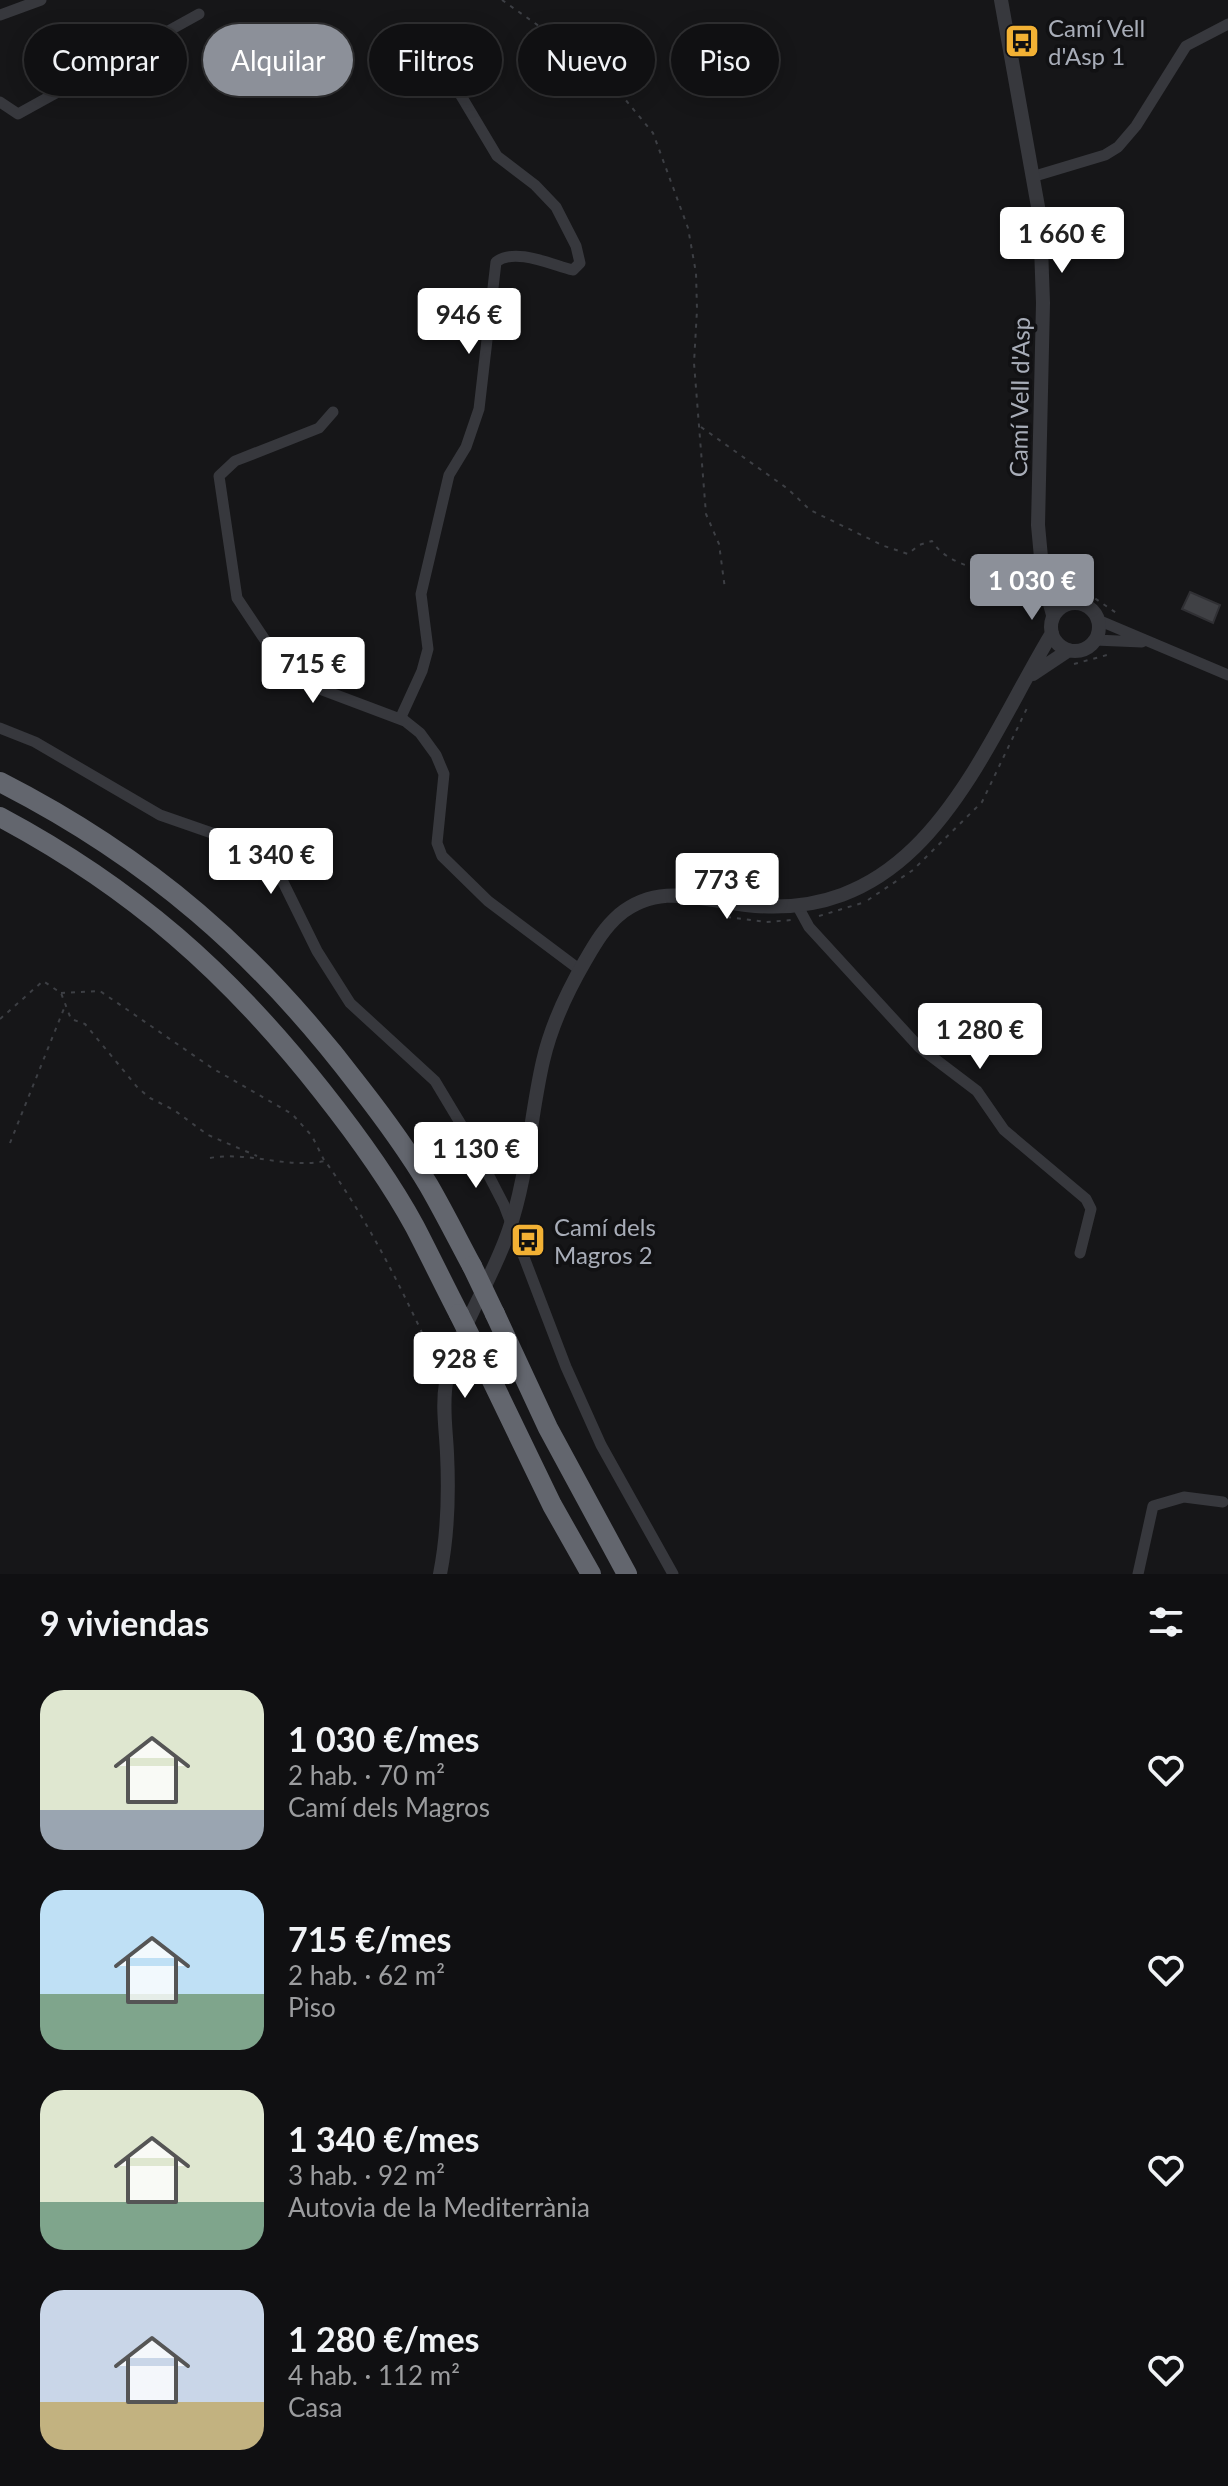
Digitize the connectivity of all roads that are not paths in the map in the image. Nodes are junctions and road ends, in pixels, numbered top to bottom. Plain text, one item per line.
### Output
1 (41, 0) edge
2 (1001, 0) edge
3 (199, 14) dead end
4 (0, 15) edge
5 (1228, 24) edge
6 (461, 96) edge
7 (0, 102) edge
8 (1035, 176) junction
9 (333, 412) dead end
10 (1043, 563) junction
11 (1077, 595) junction
12 (1053, 615) junction
13 (1098, 620) junction
14 (1052, 633) junction
15 (1123, 636) junction
16 (1095, 640) junction
17 (1068, 657) junction
18 (1228, 675) edge
19 (1026, 679) junction
20 (400, 719) junction
21 (0, 728) edge
22 (0, 782) edge
23 (0, 817) edge
24 (797, 905) junction
25 (580, 970) junction
26 (510, 1228) junction
27 (1080, 1253) dead end
28 (1223, 1502) dead end
29 (440, 1574) edge
30 (591, 1574) edge
31 (627, 1574) edge
32 (673, 1574) edge
33 (1138, 1574) edge

1 - 4 street
2 - 8 street, Camí Vell d'Asp
3 - 7 street
5 - 8 street
6 - 20 street
8 - 10 street, Camí Vell d'Asp
9 - 20 street
10 - 11 street, Camí Vell d'Asp
10 - 12 street, Camí Vell d'Asp
11 - 12 street
11 - 13 street
12 - 14 street
13 - 15 street
13 - 16 street
14 - 17 street
14 - 19 street
15 - 16 street
15 - 18 street
16 - 17 street
17 - 19 street
19 - 24 street
20 - 25 street
21 - 26 street
22 - 31 highway, bridge
23 - 30 highway, bridge
24 - 25 street
24 - 27 street
25 - 26 street
26 - 29 street
26 - 32 street
28 - 33 street

